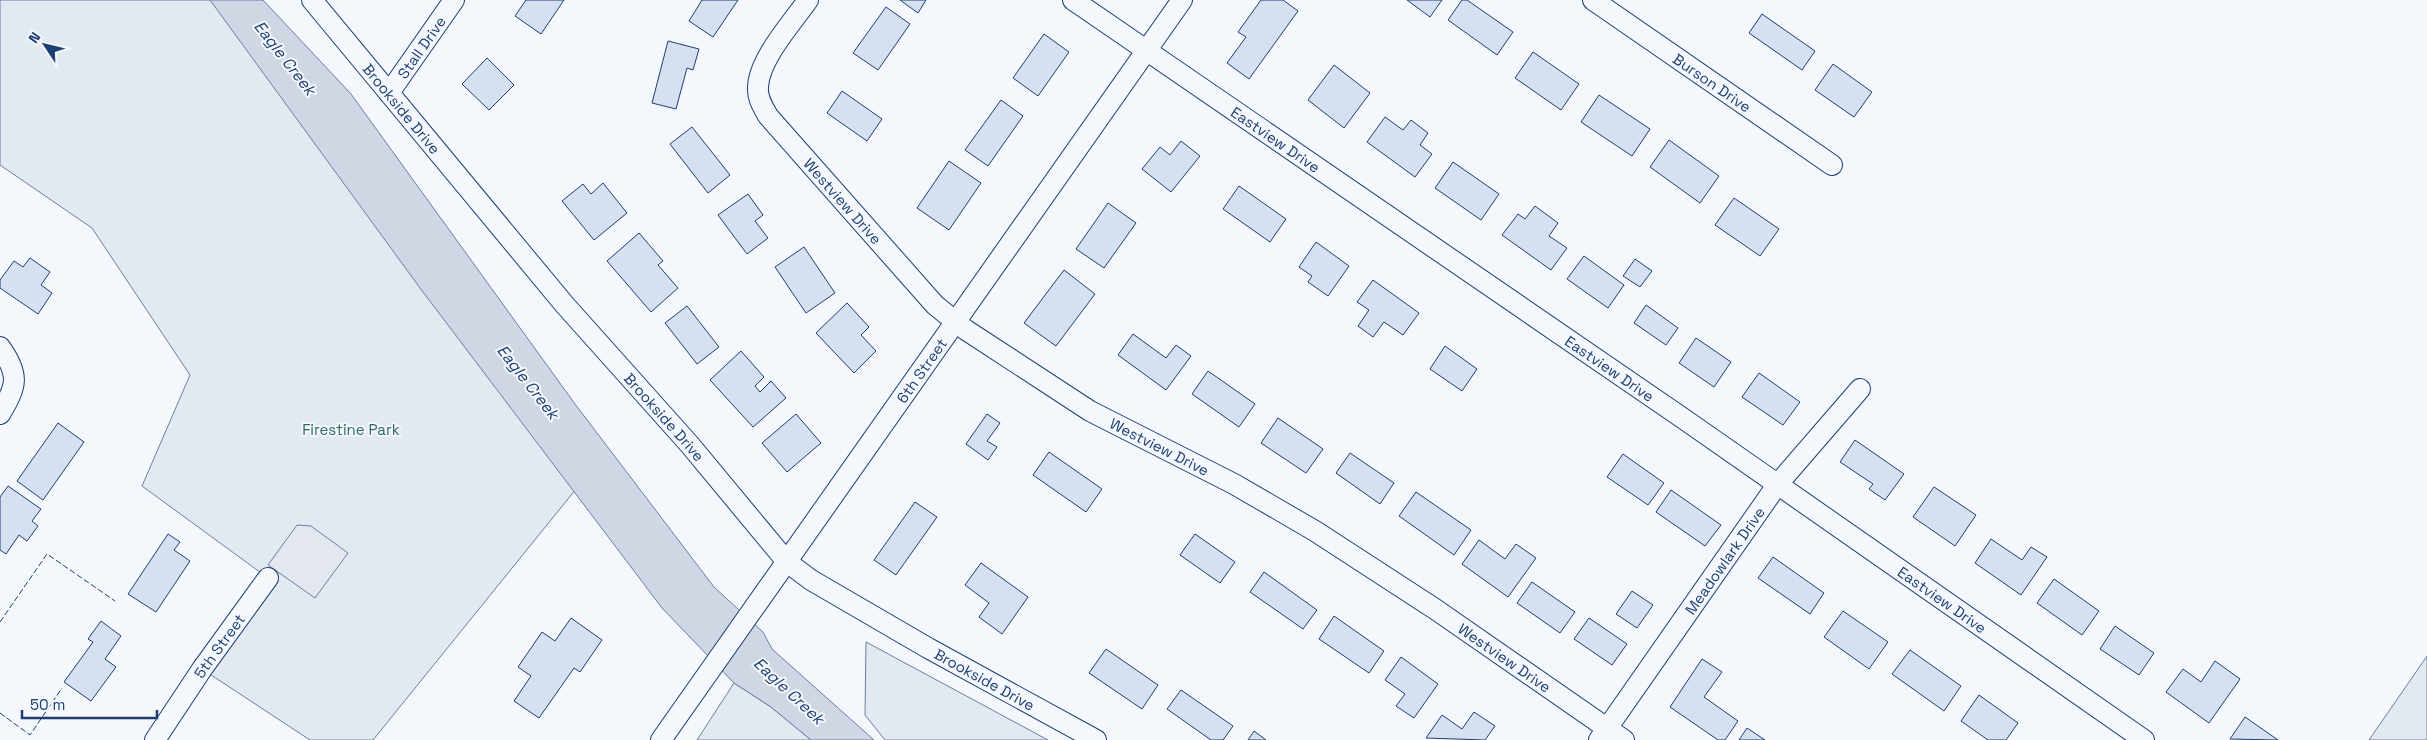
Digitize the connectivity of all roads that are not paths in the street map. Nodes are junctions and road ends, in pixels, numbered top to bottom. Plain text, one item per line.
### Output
1 (312, 0) edge
2 (454, 0) edge
3 (808, 0) edge
4 (1072, 0) edge
5 (1182, 0) edge
6 (1593, 0) edge
7 (1146, 51) junction
8 (389, 93) junction
9 (1832, 165) dead end
10 (956, 322) junction
11 (0, 347) edge
12 (1860, 389) dead end
13 (0, 414) edge
14 (1777, 486) junction
15 (787, 562) junction
16 (268, 578) dead end
17 (1603, 734) edge
18 (155, 740) edge
19 (662, 740) edge
20 (1096, 740) edge
21 (1624, 740) edge
22 (2144, 740) edge

1 - 8 street, Brookside Drive
2 - 8 street, Stall Drive
3 - 10 street, Westview Drive
4 - 7 street, Eastview Drive
5 - 7 street, 6th Street
6 - 9 street, Burson Drive
7 - 10 street, 6th Street
7 - 14 street, Eastview Drive
8 - 15 street, Brookside Drive
10 - 15 street, 6th Street
10 - 17 street, Westview Drive
11 - 13 street
12 - 14 street, Meadowlark Drive
14 - 17 street, Meadowlark Drive
14 - 22 street, Eastview Drive
15 - 19 street, 6th Street
15 - 20 street, Brookside Drive
16 - 18 street, 5th Street
17 - 21 street, Westview Drive

